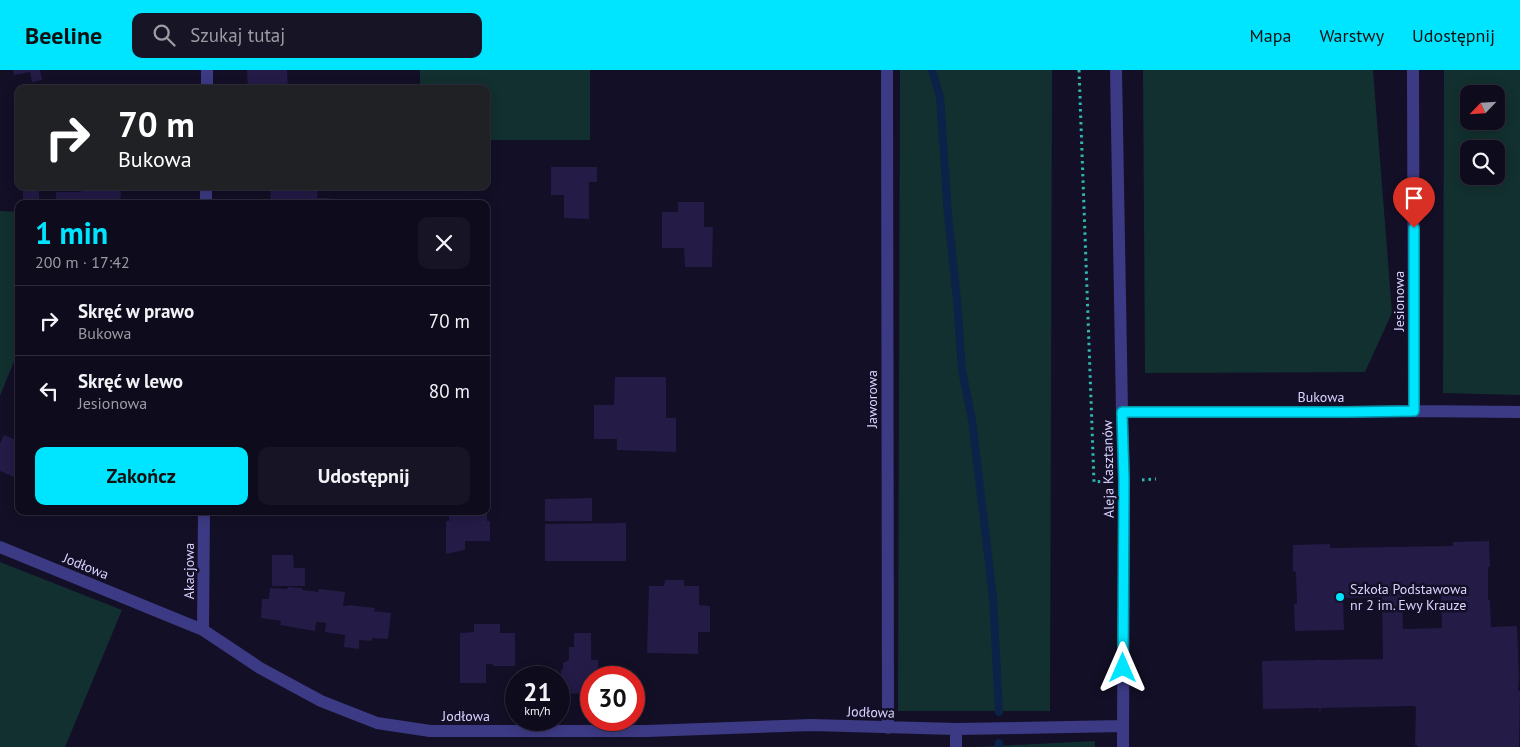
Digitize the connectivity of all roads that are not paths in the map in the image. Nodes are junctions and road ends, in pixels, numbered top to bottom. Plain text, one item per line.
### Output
1 (207, 70) edge
2 (887, 70) edge
3 (1116, 70) edge
4 (1413, 70) edge
5 (207, 85) edge
6 (1414, 411) junction
7 (1122, 412) junction
8 (1520, 412) edge
9 (204, 515) edge
10 (0, 547) edge
11 (203, 630) junction
12 (1123, 726) junction
13 (888, 728) junction
14 (956, 730) junction
15 (956, 747) edge
16 (1123, 747) edge

1 - 5 street
2 - 13 street, Jaworowa
3 - 7 street, Aleja Kasztanów
4 - 6 street, Jesionowa
6 - 7 street, Bukowa
6 - 8 street, Bukowa
7 - 12 street, Aleja Kasztanów
9 - 11 street, Akacjowa
10 - 11 street, Jodłowa
11 - 13 street, Jodłowa
12 - 14 street, Jodłowa
12 - 16 street, Aleja Kasztanów
13 - 14 street, Jodłowa
14 - 15 street

